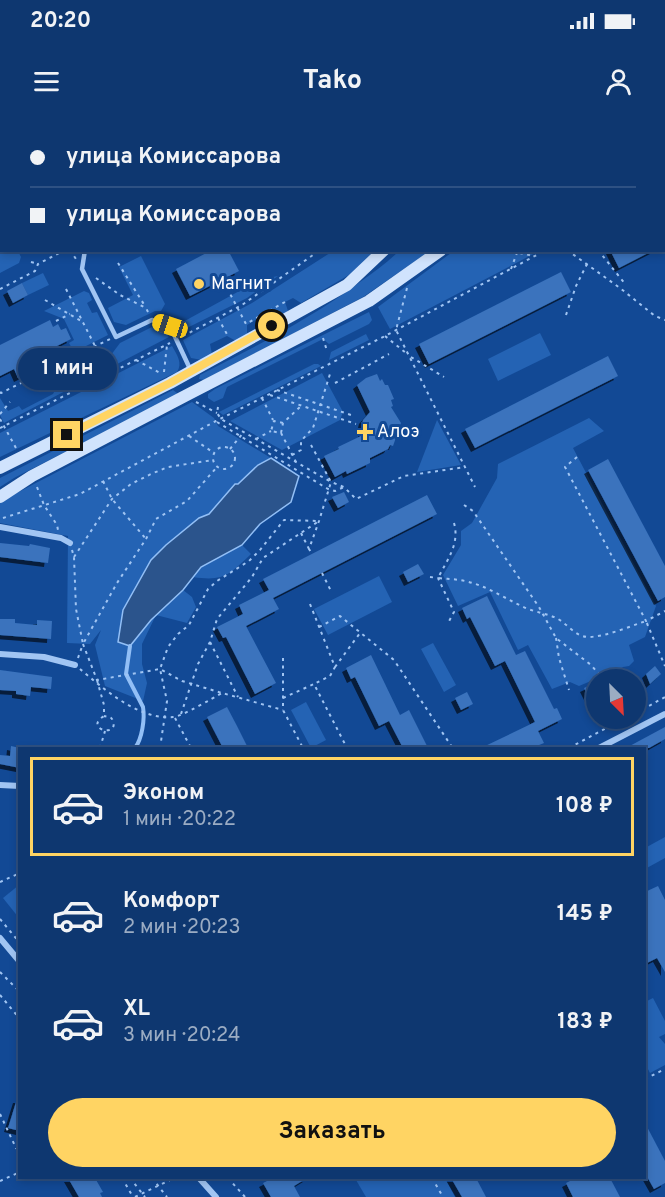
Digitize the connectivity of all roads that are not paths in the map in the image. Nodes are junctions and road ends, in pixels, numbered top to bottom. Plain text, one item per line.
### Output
1 (85, 252) edge
2 (382, 252) edge
3 (438, 252) edge
4 (191, 370) junction
5 (0, 468) edge
6 (0, 497) edge
7 (0, 527) edge
8 (70, 543) road end
9 (0, 654) edge
10 (75, 665) road end
11 (665, 714) edge
12 (601, 747) edge
13 (0, 785) edge
14 (18, 786) edge
15 (0, 938) edge
16 (18, 960) edge
17 (200, 1179) edge
18 (216, 1197) edge

1 - 4 lane
2 - 4 main road
3 - 6 main road
4 - 5 main road
7 - 8 street
9 - 10 street
11 - 12 street
13 - 14 street
15 - 16 street
17 - 18 street

